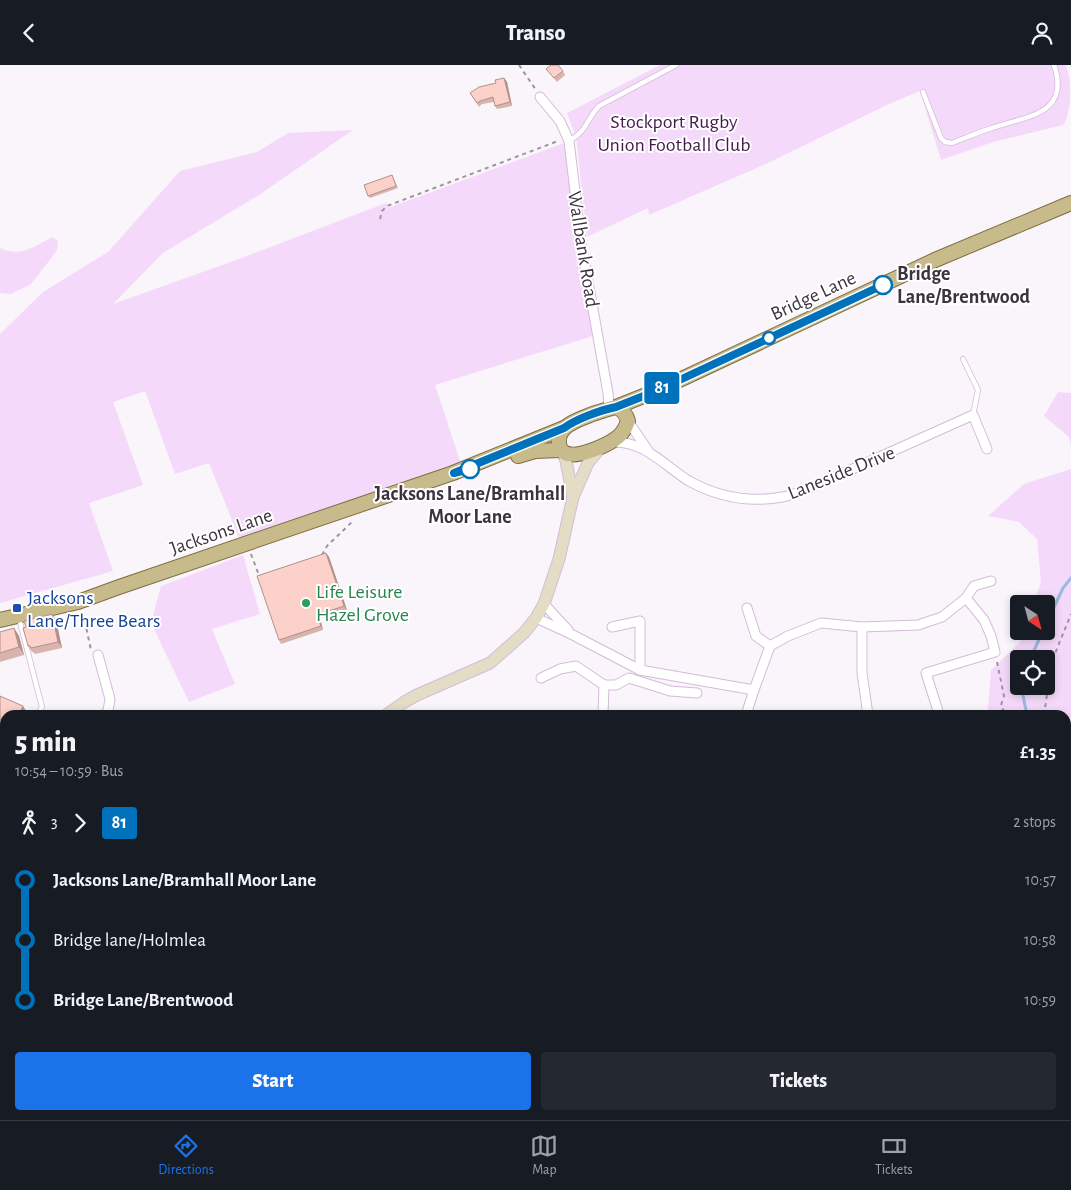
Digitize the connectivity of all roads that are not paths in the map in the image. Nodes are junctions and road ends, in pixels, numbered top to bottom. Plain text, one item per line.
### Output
1 (676, 65) edge
2 (1054, 65) edge
3 (923, 92) dead end
4 (540, 97) road end
5 (568, 139) junction
6 (1071, 203) edge
7 (963, 359) dead end
8 (656, 391) junction
9 (613, 407) junction
10 (973, 415) junction
11 (628, 420) junction
12 (564, 428) junction
13 (606, 444) junction
14 (987, 449) dead end
15 (562, 451) junction
16 (649, 452) junction
17 (454, 473) junction
18 (573, 497) junction
19 (991, 581) dead end
20 (966, 598) junction
21 (544, 604) junction
22 (747, 608) dead end
23 (19, 615) junction
24 (536, 618) junction
25 (0, 620) edge
26 (612, 627) dead end
27 (862, 627) junction
28 (571, 634) junction
29 (770, 647) junction
30 (98, 655) road end
31 (640, 670) junction
32 (541, 678) dead end
33 (604, 685) junction
34 (754, 690) junction
35 (697, 693) dead end
36 (40, 710) edge
37 (108, 710) edge
38 (393, 710) edge
39 (604, 710) edge
40 (748, 710) edge
41 (867, 710) edge
42 (938, 710) edge

1 - 5 lane
2 - 3 lane
4 - 5 street, Wallbank Road
5 - 9 street, Wallbank Road
6 - 8 main road, Bridge Lane
7 - 10 lane
8 - 9 main road, Bridge Lane
8 - 11 main road, Bridge Lane
9 - 11 main road
9 - 12 main road, Bridge Lane
10 - 14 street
10 - 16 street, Laneside Drive
11 - 13 main road, Bridge Lane
11 - 16 street, Laneside Drive
12 - 15 main road
12 - 17 main road, Jacksons Lane
13 - 15 main road, Jacksons Lane
13 - 16 street, Laneside Drive
13 - 18 street
15 - 17 main road, Jacksons Lane
15 - 18 street
17 - 23 main road, Jacksons Lane
18 - 21 street
19 - 20 street
20 - 27 street
20 - 42 street
21 - 24 street
21 - 28 street
22 - 29 street
23 - 25 main road, Jacksons Lane
23 - 36 lane
24 - 28 street
24 - 38 street
26 - 31 street
27 - 29 street
27 - 41 street
28 - 31 street
29 - 34 street
30 - 37 street
31 - 34 street
32 - 33 street
33 - 35 street
33 - 39 street
34 - 40 street

